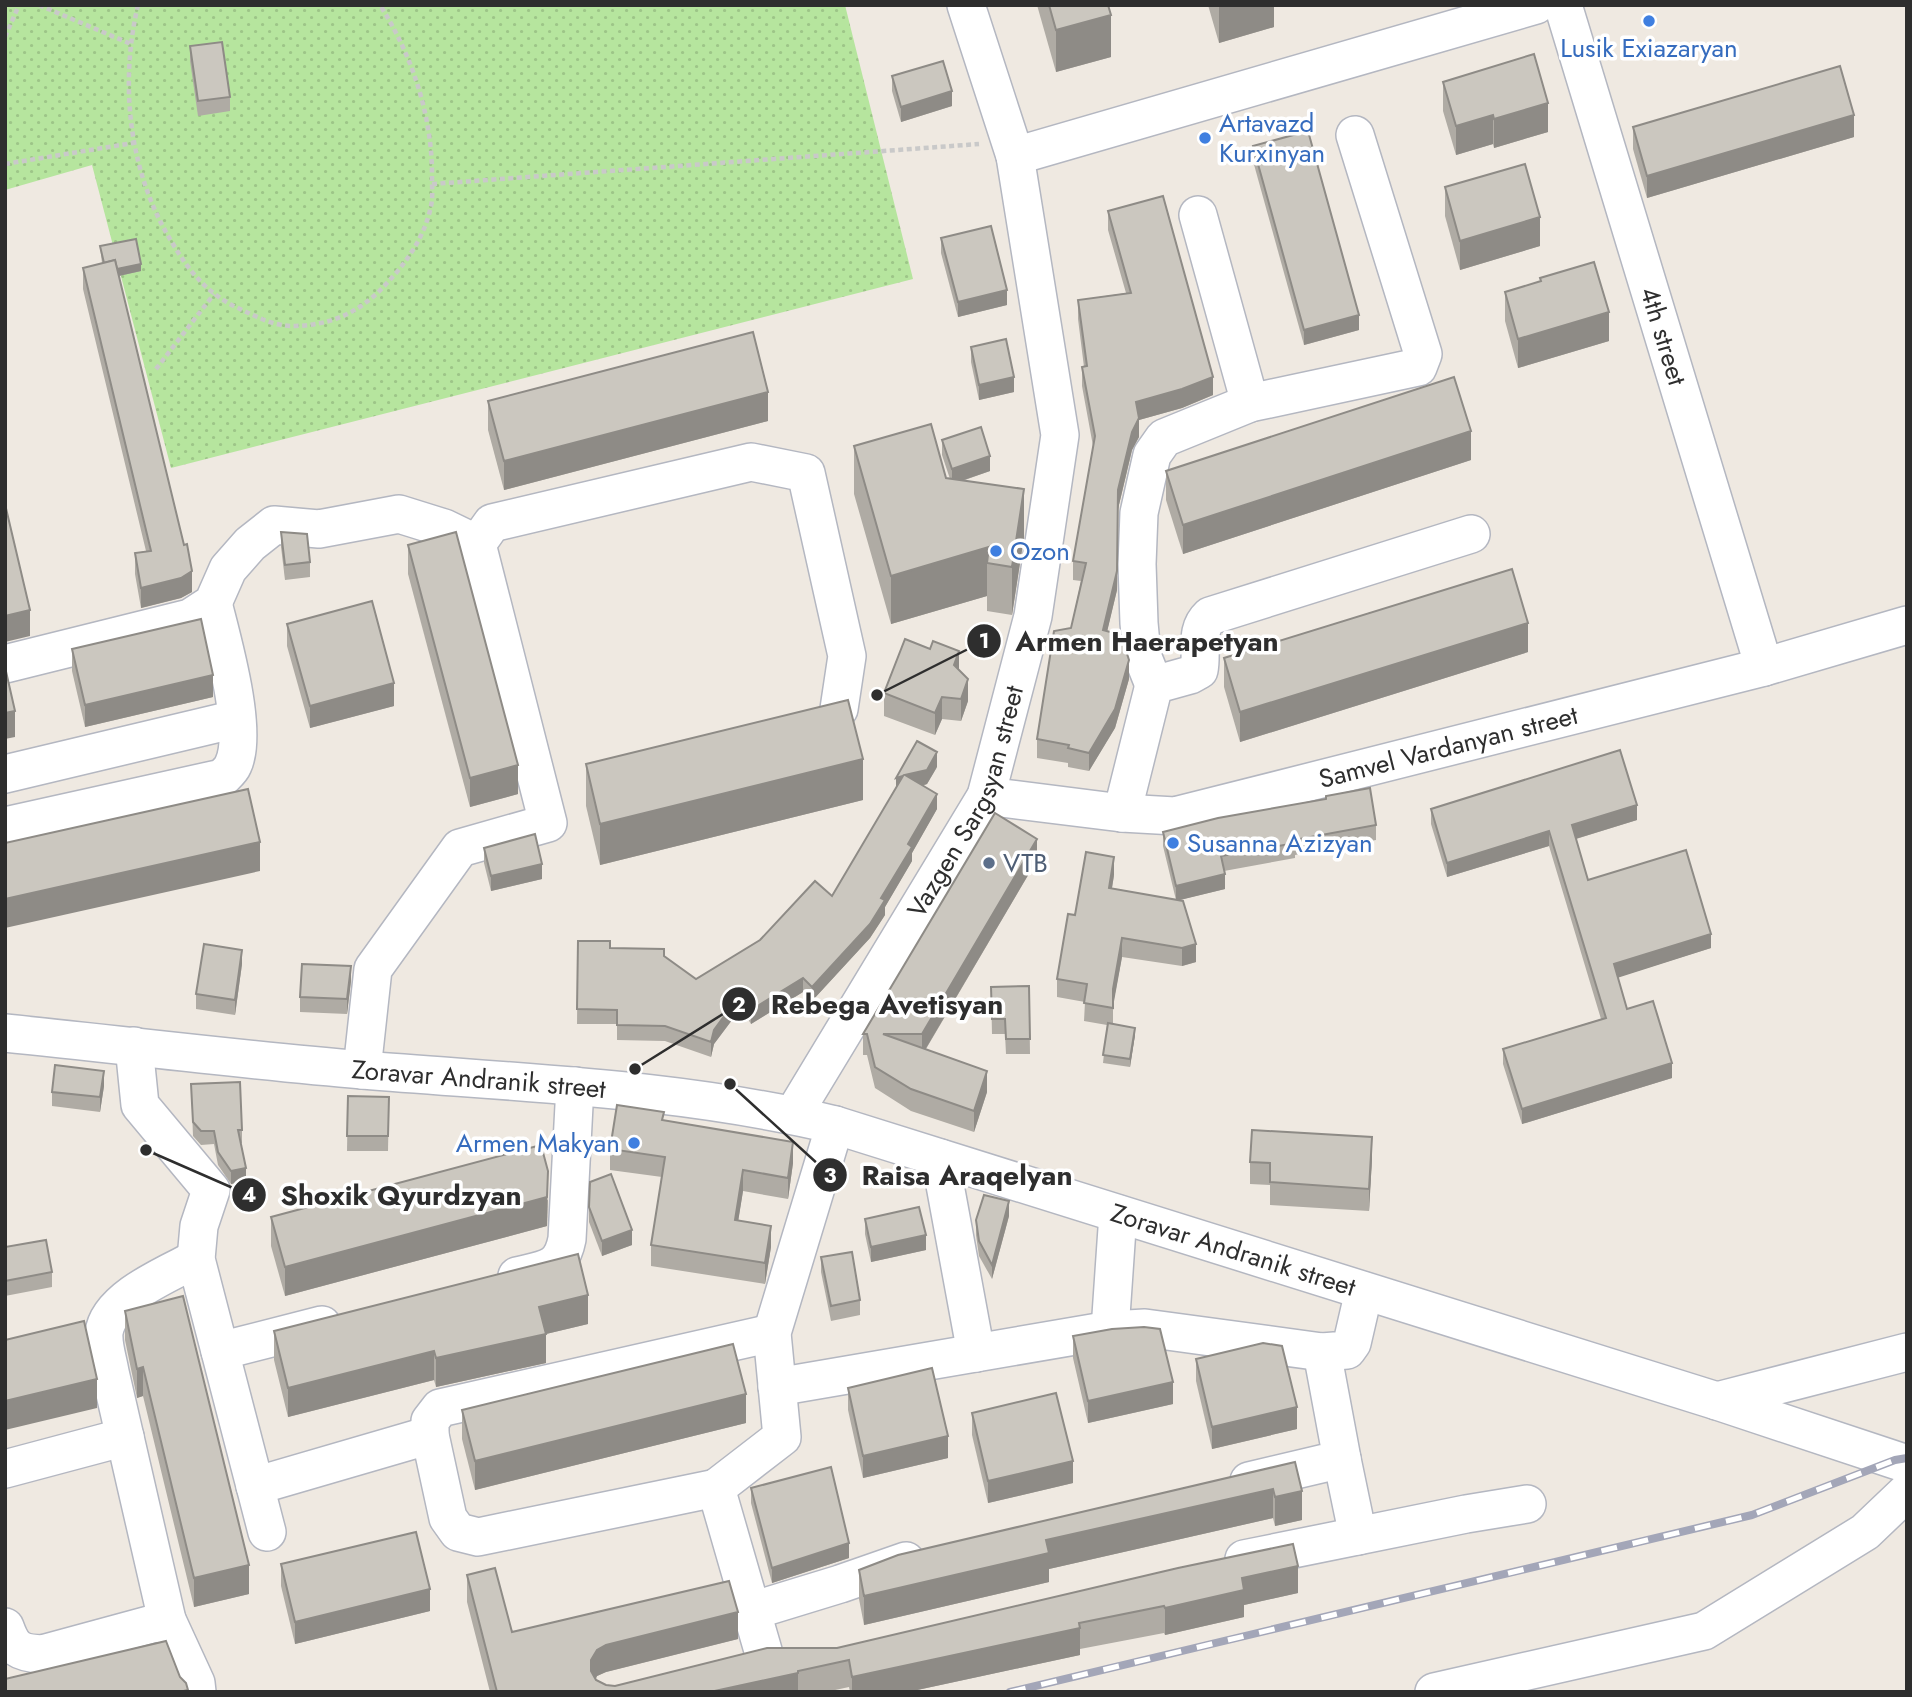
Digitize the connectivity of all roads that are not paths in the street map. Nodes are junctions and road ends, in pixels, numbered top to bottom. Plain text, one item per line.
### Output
1 (967, 5) edge
2 (1536, 5) edge
3 (1563, 5) edge
4 (1355, 135) dead end
5 (1013, 149) junction
6 (1198, 215) dead end
7 (1250, 404) junction
8 (1471, 534) dead end
9 (477, 544) junction
10 (213, 603) junction
11 (1907, 625) edge
12 (5, 664) edge
13 (1764, 667) junction
14 (1154, 685) junction
15 (839, 709) edge
16 (236, 719) junction
17 (5, 774) edge
18 (986, 796) junction
19 (1122, 813) junction
20 (5, 826) edge
21 (5, 1032) edge
22 (134, 1046) junction
23 (362, 1070) junction
24 (575, 1086) junction
25 (793, 1115) junction
26 (835, 1125) junction
27 (940, 1158) junction
28 (1118, 1214) junction
29 (196, 1259) junction
30 (485, 1284) edge
31 (1364, 1291) junction
32 (352, 1318) edge
33 (1110, 1330) junction
34 (772, 1333) junction
35 (220, 1351) junction
36 (1322, 1352) junction
37 (1907, 1352) edge
38 (976, 1353) junction
39 (777, 1387) junction
40 (1717, 1401) junction
41 (430, 1435) junction
42 (125, 1437) junction
43 (1342, 1459) junction
44 (1907, 1464) edge
45 (5, 1469) edge
46 (255, 1486) junction
47 (1223, 1487) edge
48 (716, 1488) junction
49 (1907, 1492) edge
50 (1527, 1504) dead end
51 (267, 1532) dead end
52 (1357, 1536) junction
53 (932, 1555) edge
54 (1212, 1565) edge
55 (752, 1611) junction
56 (167, 1620) junction
57 (5, 1627) edge
58 (726, 1663) edge
59 (197, 1692) edge
60 (1433, 1692) edge

1 - 5 street, Vazgen Sargsyan street
2 - 5 street
3 - 13 street, 4th street
4 - 7 street
5 - 18 street, Vazgen Sargsyan street
6 - 7 street
7 - 14 street
8 - 14 street
9 - 10 street
9 - 15 street
9 - 23 street
10 - 12 street
10 - 16 street
11 - 13 street, Samvel Vardanyan street
13 - 19 street, Samvel Vardanyan street
14 - 19 street
16 - 17 street
16 - 20 street
18 - 19 street, Samvel Vardanyan street
18 - 25 street, Vazgen Sargsyan street
21 - 22 street, Zoravar Andranik street
22 - 23 street, Zoravar Andranik street
22 - 29 street
23 - 24 street, Zoravar Andranik street
24 - 25 street, Zoravar Andranik street
24 - 30 street
25 - 26 street, Zoravar Andranik street
26 - 27 street, Zoravar Andranik street
26 - 34 street
27 - 28 street, Zoravar Andranik street
27 - 38 street
28 - 31 street, Zoravar Andranik street
28 - 33 street
29 - 35 street
29 - 42 street
31 - 36 street
31 - 40 street, Zoravar Andranik street
32 - 35 street
33 - 36 street
33 - 38 street
34 - 39 street
34 - 41 street
35 - 46 street
36 - 43 street
37 - 40 street
38 - 39 street
39 - 48 street
40 - 44 street, Zoravar Andranik street
41 - 46 street
41 - 48 street
42 - 45 street
42 - 56 street
43 - 47 street
43 - 52 street
46 - 51 street
48 - 55 street
49 - 60 street
50 - 52 street
52 - 54 street
53 - 55 street
55 - 58 street
56 - 57 street
56 - 59 street

